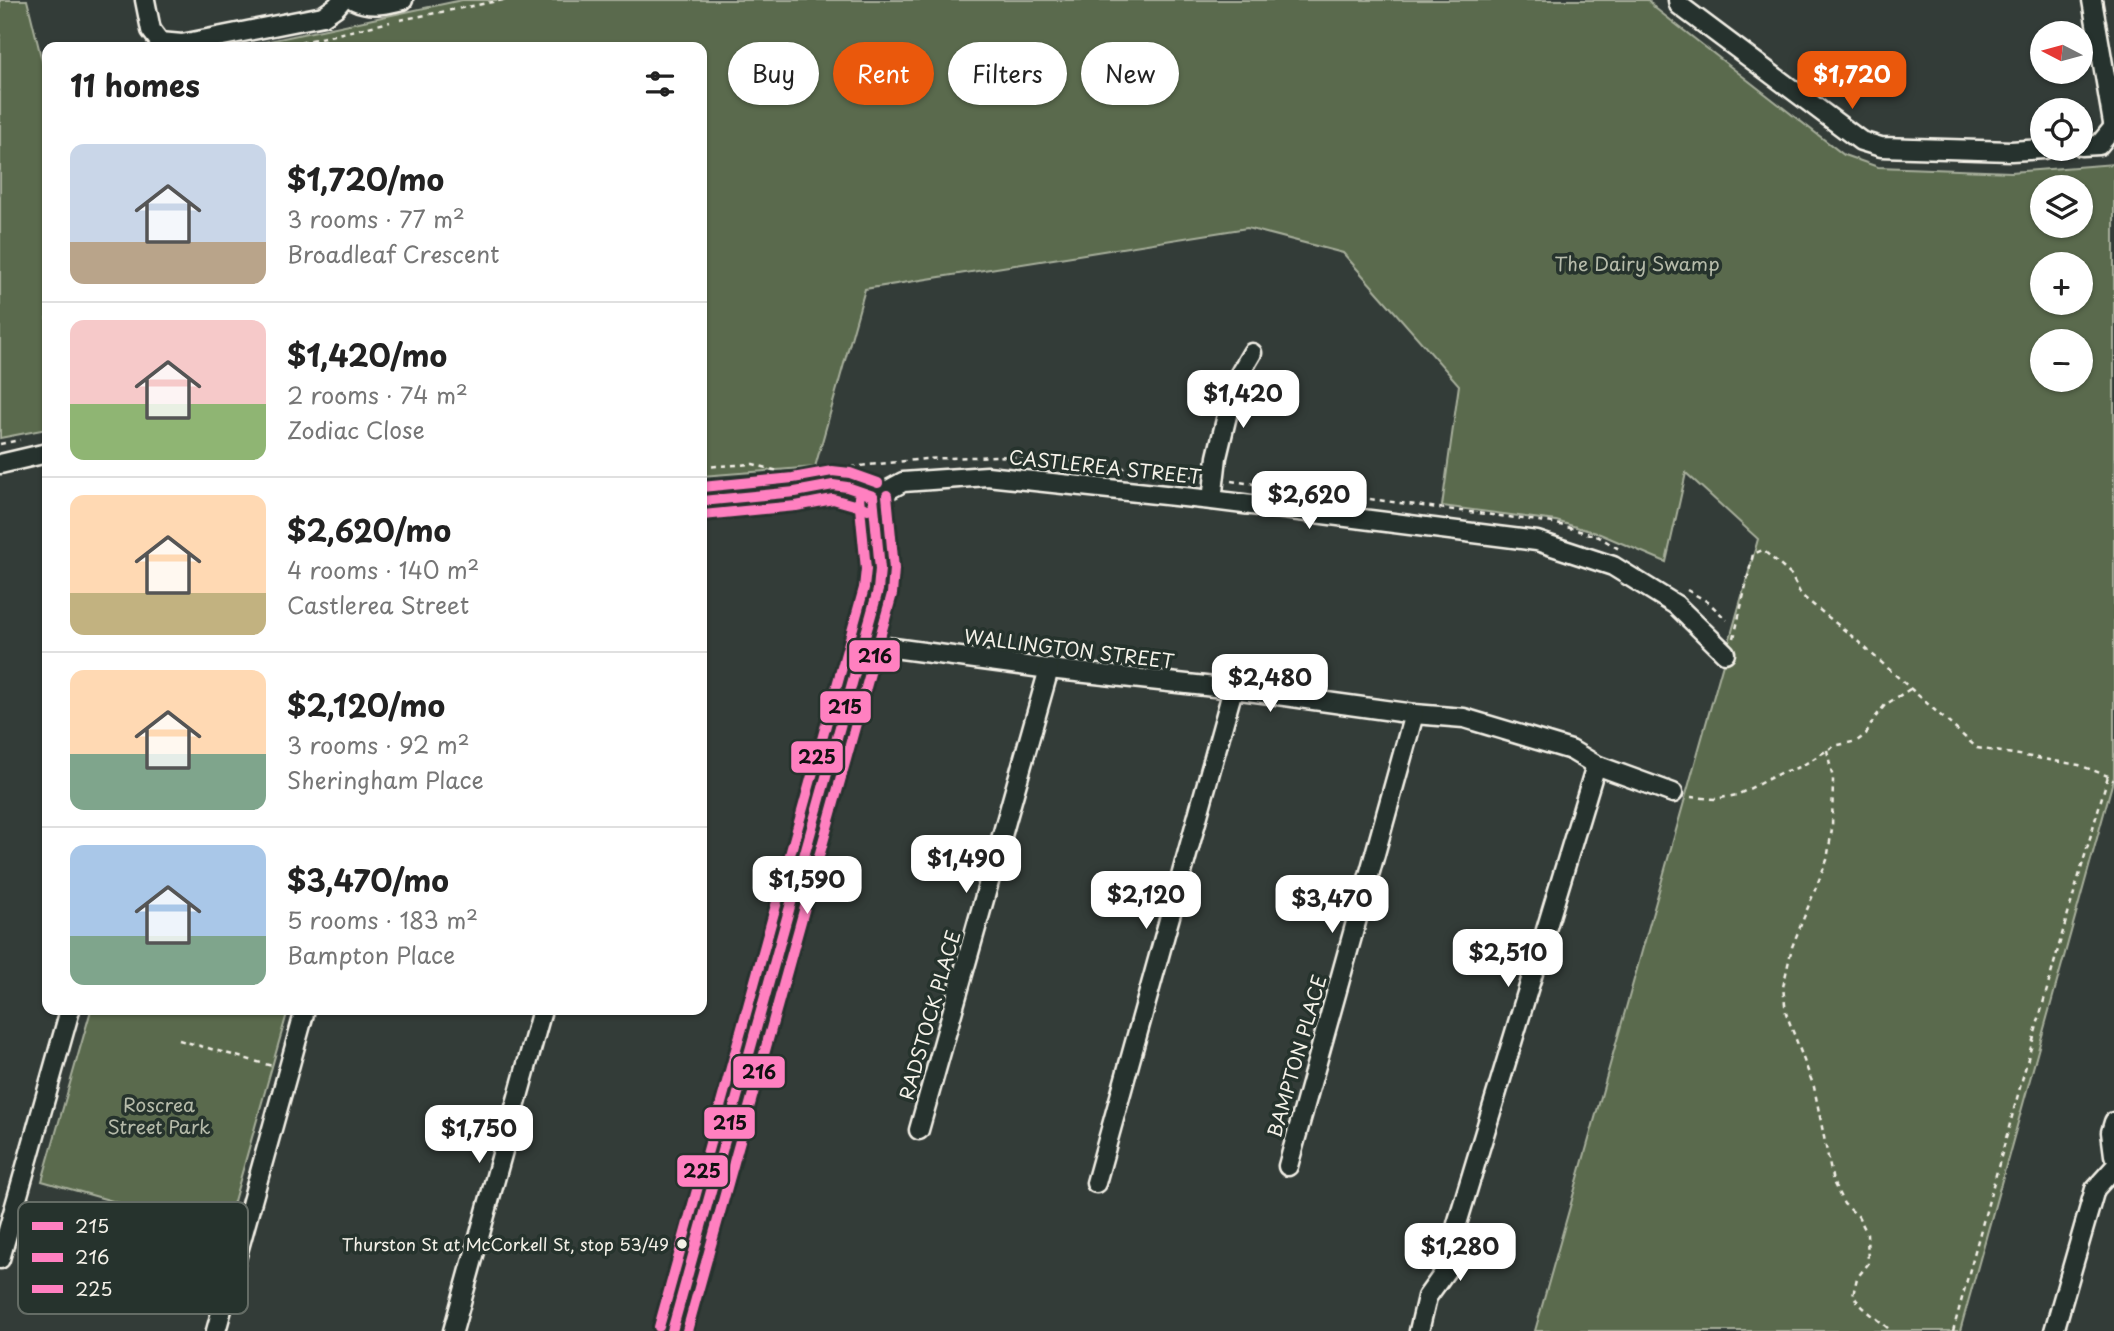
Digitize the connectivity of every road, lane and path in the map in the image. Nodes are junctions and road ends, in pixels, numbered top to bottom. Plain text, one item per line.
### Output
1 (145, 0) edge
2 (342, 0) edge
3 (354, 0) edge
4 (403, 0) edge
5 (503, 0) edge
6 (1678, 0) edge
7 (2091, 0) edge
8 (160, 42) edge
9 (192, 42) edge
10 (303, 42) edge
11 (2114, 129) edge
12 (2093, 145) edge
13 (2030, 150) edge
14 (1252, 353) dead end
15 (42, 454) edge
16 (0, 464) edge
17 (872, 465) dead end
18 (707, 467) edge
19 (834, 468) dead end
20 (809, 471) dead end
21 (784, 473) junction
22 (735, 479) dead end
23 (873, 496) junction
24 (1212, 499) junction
25 (707, 501) edge
26 (864, 644) junction
27 (1725, 653) joint
28 (1049, 669) junction
29 (1910, 689) junction
30 (1233, 690) junction
31 (1414, 714) junction
32 (1827, 750) junction
33 (1596, 765) junction
34 (2108, 776) junction
35 (2114, 781) edge
36 (1673, 793) joint
37 (69, 1015) edge
38 (304, 1015) edge
39 (541, 1015) edge
40 (179, 1040) dead end
41 (275, 1067) dead end
42 (2114, 1122) edge
43 (919, 1130) dead end
44 (2114, 1154) edge
45 (1288, 1166) dead end
46 (2114, 1168) edge
47 (1096, 1183) dead end
48 (248, 1216) edge
49 (0, 1259) edge
50 (221, 1314) edge
51 (216, 1331) edge
52 (453, 1331) edge
53 (671, 1331) edge
54 (1419, 1331) edge
55 (1891, 1331) edge
56 (1953, 1331) edge
57 (2054, 1331) edge

1 - 8 street
2 - 9 street
3 - 4 street
5 - 10 path
6 - 13 street
7 - 11 street
11 - 12 street
14 - 24 street
15 - 16 street
17 - 19 path
18 - 21 path
20 - 21 path
21 - 22 path
23 - 24 street, CASTLEREA STREET
23 - 25 street
23 - 26 street
24 - 27 street, CASTLEREA STREET
26 - 28 street, WALLINGTON STREET
26 - 53 street
27 - 29 path
28 - 30 street, WALLINGTON STREET
28 - 43 street, RADSTOCK PLACE
29 - 32 path
29 - 34 path
30 - 31 street, WALLINGTON STREET
30 - 47 street
31 - 33 street, WALLINGTON STREET
31 - 45 street, BAMPTON PLACE
32 - 36 path
32 - 55 path
33 - 36 street, WALLINGTON STREET
33 - 54 street
34 - 35 path
34 - 56 path
37 - 49 street
38 - 48 street
39 - 52 street
40 - 41 path
42 - 44 street
46 - 57 street
50 - 51 street

